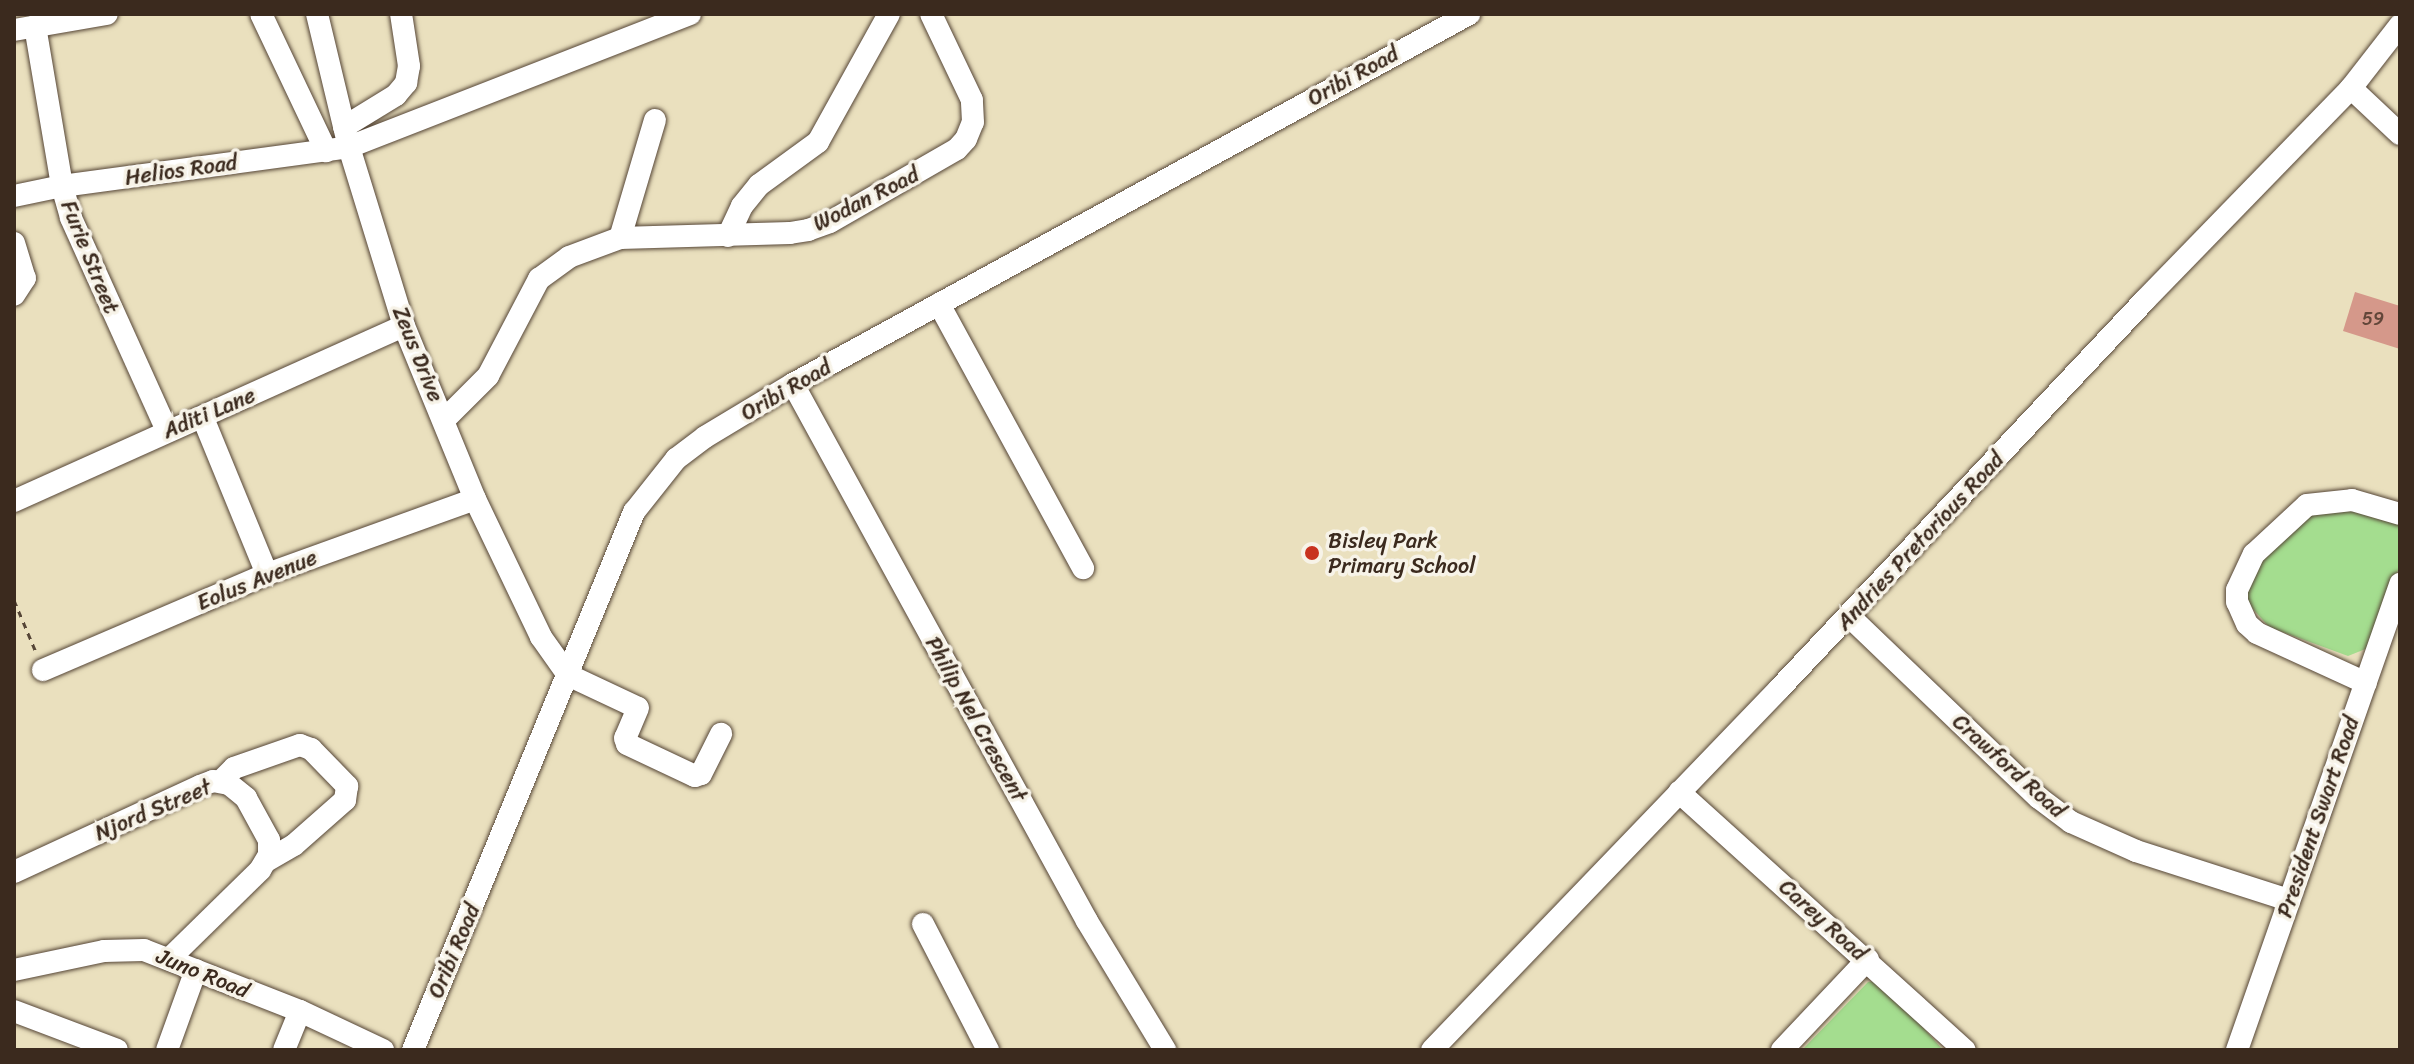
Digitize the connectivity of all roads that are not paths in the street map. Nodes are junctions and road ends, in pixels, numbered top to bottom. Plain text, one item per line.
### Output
1 (107, 14) edge
2 (261, 14) edge
3 (317, 14) edge
4 (401, 14) edge
5 (690, 14) edge
6 (889, 14) edge
7 (931, 14) edge
8 (1469, 14) edge
9 (2400, 25) edge
10 (24, 28) edge
11 (2351, 88) junction
12 (655, 120) dead end
13 (2400, 134) edge
14 (347, 137) junction
15 (326, 151) junction
16 (62, 186) junction
17 (14, 196) edge
18 (728, 236) junction
19 (620, 238) junction
20 (14, 243) edge
21 (14, 295) edge
22 (939, 304) junction
23 (404, 326) junction
24 (793, 384) junction
25 (203, 418) junction
26 (445, 419) junction
27 (167, 431) junction
28 (475, 499) junction
29 (14, 501) edge
30 (2400, 514) edge
31 (1083, 568) dead end
32 (267, 574) junction
33 (2400, 584) edge
34 (1849, 616) junction
35 (43, 670) road end
36 (568, 675) junction
37 (2366, 683) junction
38 (721, 734) dead end
39 (221, 781) junction
40 (1679, 792) junction
41 (267, 850) junction
42 (14, 872) edge
43 (2289, 900) junction
44 (923, 924) dead end
45 (169, 959) junction
46 (1868, 959) junction
47 (14, 970) edge
48 (196, 970) junction
49 (14, 1011) edge
50 (300, 1011) junction
51 (117, 1050) edge
52 (167, 1050) edge
53 (284, 1050) edge
54 (383, 1050) edge
55 (413, 1050) edge
56 (988, 1050) edge
57 (1165, 1050) edge
58 (1432, 1050) edge
59 (1782, 1050) edge
60 (1965, 1050) edge
61 (2237, 1050) edge

1 - 10 street
2 - 15 street
3 - 14 street, Zeus Drive
4 - 14 street
5 - 14 street
6 - 18 street
7 - 18 street, Wodan Road
8 - 22 street, Oribi Road
9 - 11 street, Andries Pretorious Road
10 - 16 street, Furie Street
11 - 13 street
11 - 34 street, Andries Pretorious Road
12 - 19 street
14 - 15 street, Helios Road
14 - 23 street, Zeus Drive
15 - 16 street, Helios Road
16 - 17 street, Helios Road
16 - 27 street, Furie Street
18 - 19 street, Wodan Road
19 - 26 street, Wodan Road
20 - 21 street
22 - 24 street, Oribi Road
22 - 31 street
23 - 25 street, Aditi Lane
23 - 26 street, Zeus Drive
24 - 36 street, Oribi Road
24 - 57 street, Philip Nel Crescent
25 - 27 street, Aditi Lane
25 - 32 street
26 - 28 street, Zeus Drive
27 - 29 street, Aditi Lane
28 - 32 street, Eolus Avenue
28 - 36 street, Zeus Drive
30 - 37 street
32 - 35 street, Eolus Avenue
33 - 37 street, President Swart Road
34 - 40 street, Andries Pretorious Road
34 - 43 street, Crawford Road
36 - 38 street
36 - 55 street, Oribi Road
37 - 43 street, President Swart Road
39 - 41 street, Njord Street
39 - 41 street
39 - 42 street, Njord Street
40 - 46 street, Carey Road
40 - 58 street, Andries Pretorious Road
41 - 45 street
43 - 61 street, President Swart Road
44 - 56 street
45 - 47 street, Juno Road
45 - 48 street, Juno Road
46 - 59 street
46 - 60 street, Carey Road
48 - 50 street, Juno Road
48 - 52 street
49 - 51 street
50 - 53 street
50 - 54 street, Juno Road

